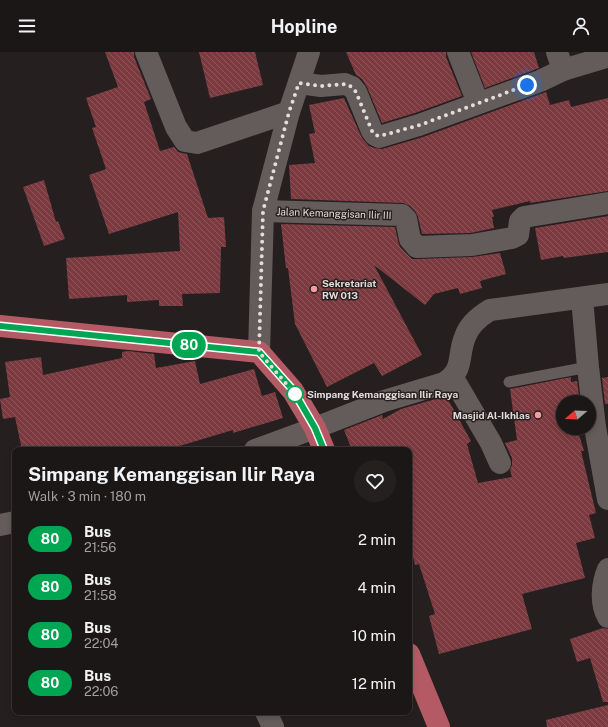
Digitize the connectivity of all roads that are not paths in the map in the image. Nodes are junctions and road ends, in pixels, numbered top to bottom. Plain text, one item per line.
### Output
1 (146, 52) edge
2 (309, 52) edge
3 (458, 52) edge
4 (608, 55) edge
5 (560, 61) edge
6 (299, 83) junction
7 (478, 103) junction
8 (289, 112) junction
9 (608, 203) edge
10 (263, 211) junction
11 (608, 294) edge
12 (582, 298) junction
13 (0, 326) edge
14 (259, 352) junction
15 (588, 367) junction
16 (453, 378) junction
17 (509, 382) dead end
18 (602, 426) edge
19 (315, 428) junction
20 (263, 447) edge
21 (323, 447) edge
22 (500, 463) dead end
23 (608, 499) edge
24 (12, 523) edge
25 (0, 525) edge
26 (608, 569) edge
27 (608, 617) edge
28 (412, 661) edge
29 (267, 715) edge
30 (273, 727) edge
31 (439, 727) edge

1 - 8 street
2 - 6 street
3 - 7 street
4 - 5 street
5 - 7 street
6 - 7 street
6 - 8 street
8 - 10 street
9 - 10 street, Jalan Kemanggisan Ilir III
10 - 14 street
11 - 12 street
12 - 15 street
12 - 16 street
13 - 14 main road
14 - 19 main road
15 - 17 lane
15 - 18 street
16 - 19 street
16 - 22 street
18 - 23 street
19 - 20 street
19 - 21 main road
24 - 25 street
26 - 27 street
28 - 31 main road
29 - 30 street

